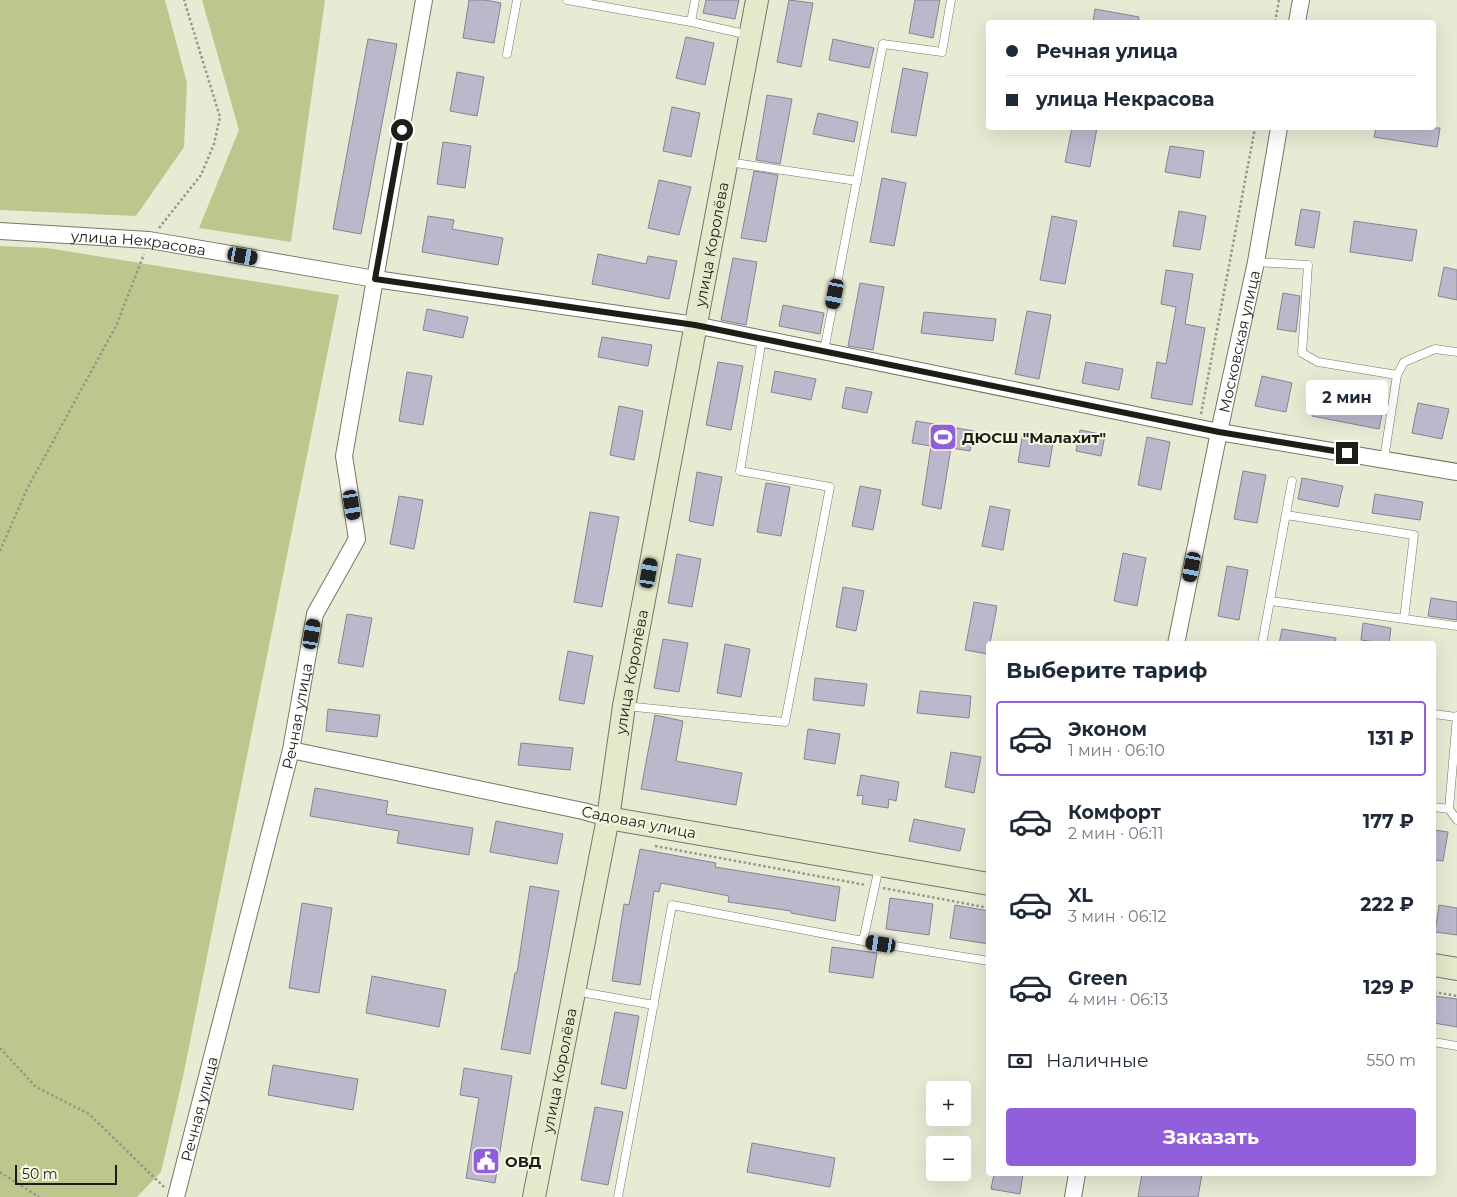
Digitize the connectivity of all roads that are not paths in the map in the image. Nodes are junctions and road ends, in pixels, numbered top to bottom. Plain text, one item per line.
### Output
1 (424, 0) edge
2 (516, 0) edge
3 (567, 0) edge
4 (695, 0) edge
5 (757, 0) edge
6 (951, 0) edge
7 (1301, 0) edge
8 (605, 3) edge
9 (1297, 20) edge
10 (691, 22) junction
11 (751, 35) junction
12 (507, 54) dead end
13 (1279, 130) edge
14 (726, 162) junction
15 (857, 181) junction
16 (0, 231) edge
17 (1256, 262) junction
18 (375, 279) junction
19 (695, 325) junction
20 (762, 339) junction
21 (824, 351) junction
22 (1457, 352) edge
23 (1398, 375) junction
24 (1219, 432) junction
25 (1384, 459) junction
26 (1457, 472) edge
27 (1292, 481) dead end
28 (1286, 514) junction
29 (1270, 601) junction
30 (1404, 619) junction
31 (1457, 626) edge
32 (1177, 641) edge
33 (1263, 641) edge
34 (624, 706) junction
35 (1436, 714) edge
36 (1457, 716) edge
37 (291, 750) junction
38 (1436, 807) edge
39 (1449, 808) junction
40 (608, 818) junction
41 (1457, 820) edge
42 (880, 864) junction
43 (986, 883) edge
44 (863, 941) junction
45 (986, 961) edge
46 (1436, 965) edge
47 (1457, 969) edge
48 (574, 991) junction
49 (654, 1005) junction
50 (1436, 1042) edge
51 (1457, 1046) edge
52 (1077, 1176) edge
53 (171, 1194) edge
54 (534, 1197) edge
55 (618, 1197) edge
56 (1073, 1197) edge

1 - 18 street, Речная улица
2 - 12 lane
3 - 8 lane
4 - 10 lane
5 - 11 street, улица Королёва
6 - 15 lane
7 - 9 street
8 - 10 lane
10 - 11 lane
11 - 14 street, улица Королёва
13 - 17 street, Московская улица
14 - 15 lane
14 - 19 street, улица Королёва
15 - 21 lane
16 - 18 street, улица Некрасова
17 - 23 lane
17 - 24 street, Московская улица
18 - 19 street, улица Некрасова
18 - 37 street, Речная улица
19 - 20 street, улица Некрасова
19 - 34 street, улица Королёва
20 - 21 street, улица Некрасова
20 - 34 lane
21 - 24 street, улица Некрасова
22 - 23 lane
23 - 25 lane
24 - 25 street, улица Некрасова
24 - 32 street, Московская улица
25 - 26 street, улица Некрасова
27 - 28 lane
28 - 29 lane
28 - 30 lane
29 - 30 lane
29 - 33 lane
30 - 31 lane
34 - 40 street, улица Королёва
35 - 36 lane
36 - 39 lane
37 - 40 street, Садовая улица
37 - 53 street, Речная улица
38 - 39 lane
39 - 41 lane
40 - 42 street, Садовая улица
40 - 48 street, улица Королёва
42 - 43 street, Садовая улица
42 - 44 lane
44 - 45 lane
44 - 49 lane
46 - 47 street
48 - 49 lane
48 - 54 street, улица Королёва
49 - 55 lane
50 - 51 lane
52 - 56 street

